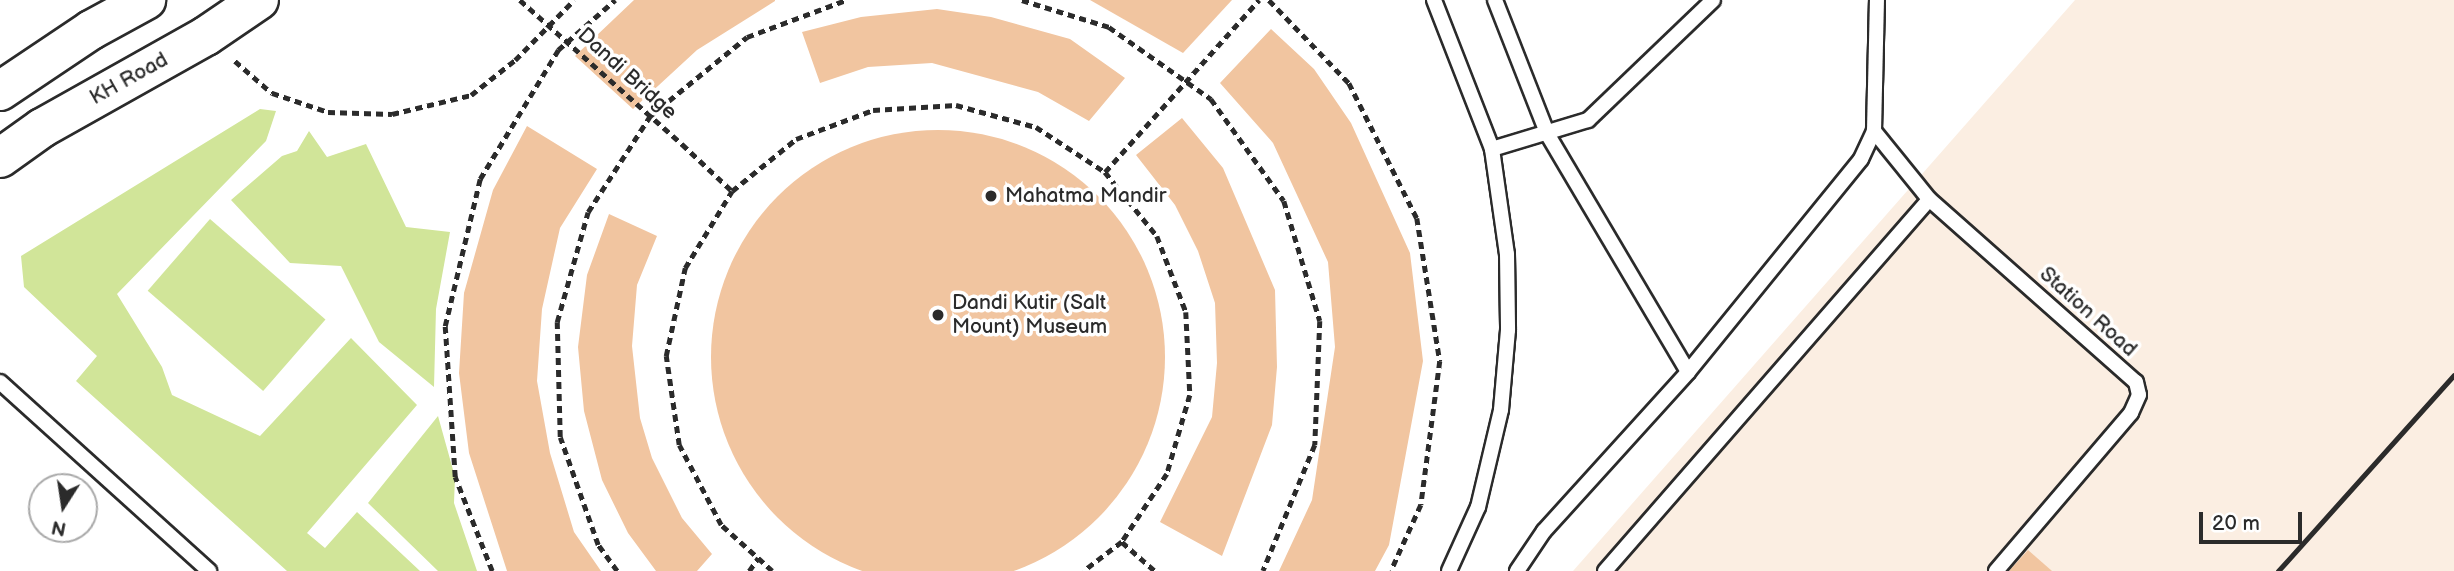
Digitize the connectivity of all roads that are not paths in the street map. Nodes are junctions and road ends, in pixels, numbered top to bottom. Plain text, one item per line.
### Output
1 (146, 0) edge
2 (259, 0) edge
3 (1434, 0) edge
4 (1495, 0) edge
5 (1713, 0) edge
6 (1877, 0) edge
7 (0, 91) edge
8 (1874, 131) junction
9 (1548, 135) junction
10 (1492, 149) junction
11 (0, 158) edge
12 (1929, 198) junction
13 (1688, 372) junction
14 (0, 382) edge
15 (209, 571) edge
16 (1449, 571) edge
17 (1517, 571) edge
18 (1605, 571) edge
19 (1996, 571) edge

1 - 7 main road
2 - 11 main road, KH Road
3 - 10 lane
4 - 9 lane
5 - 9 lane
6 - 8 lane
8 - 12 lane, Station Road
8 - 13 lane
9 - 10 lane
9 - 13 lane
10 - 16 lane
12 - 18 lane
12 - 19 lane, Station Road
13 - 17 lane
14 - 15 lane

